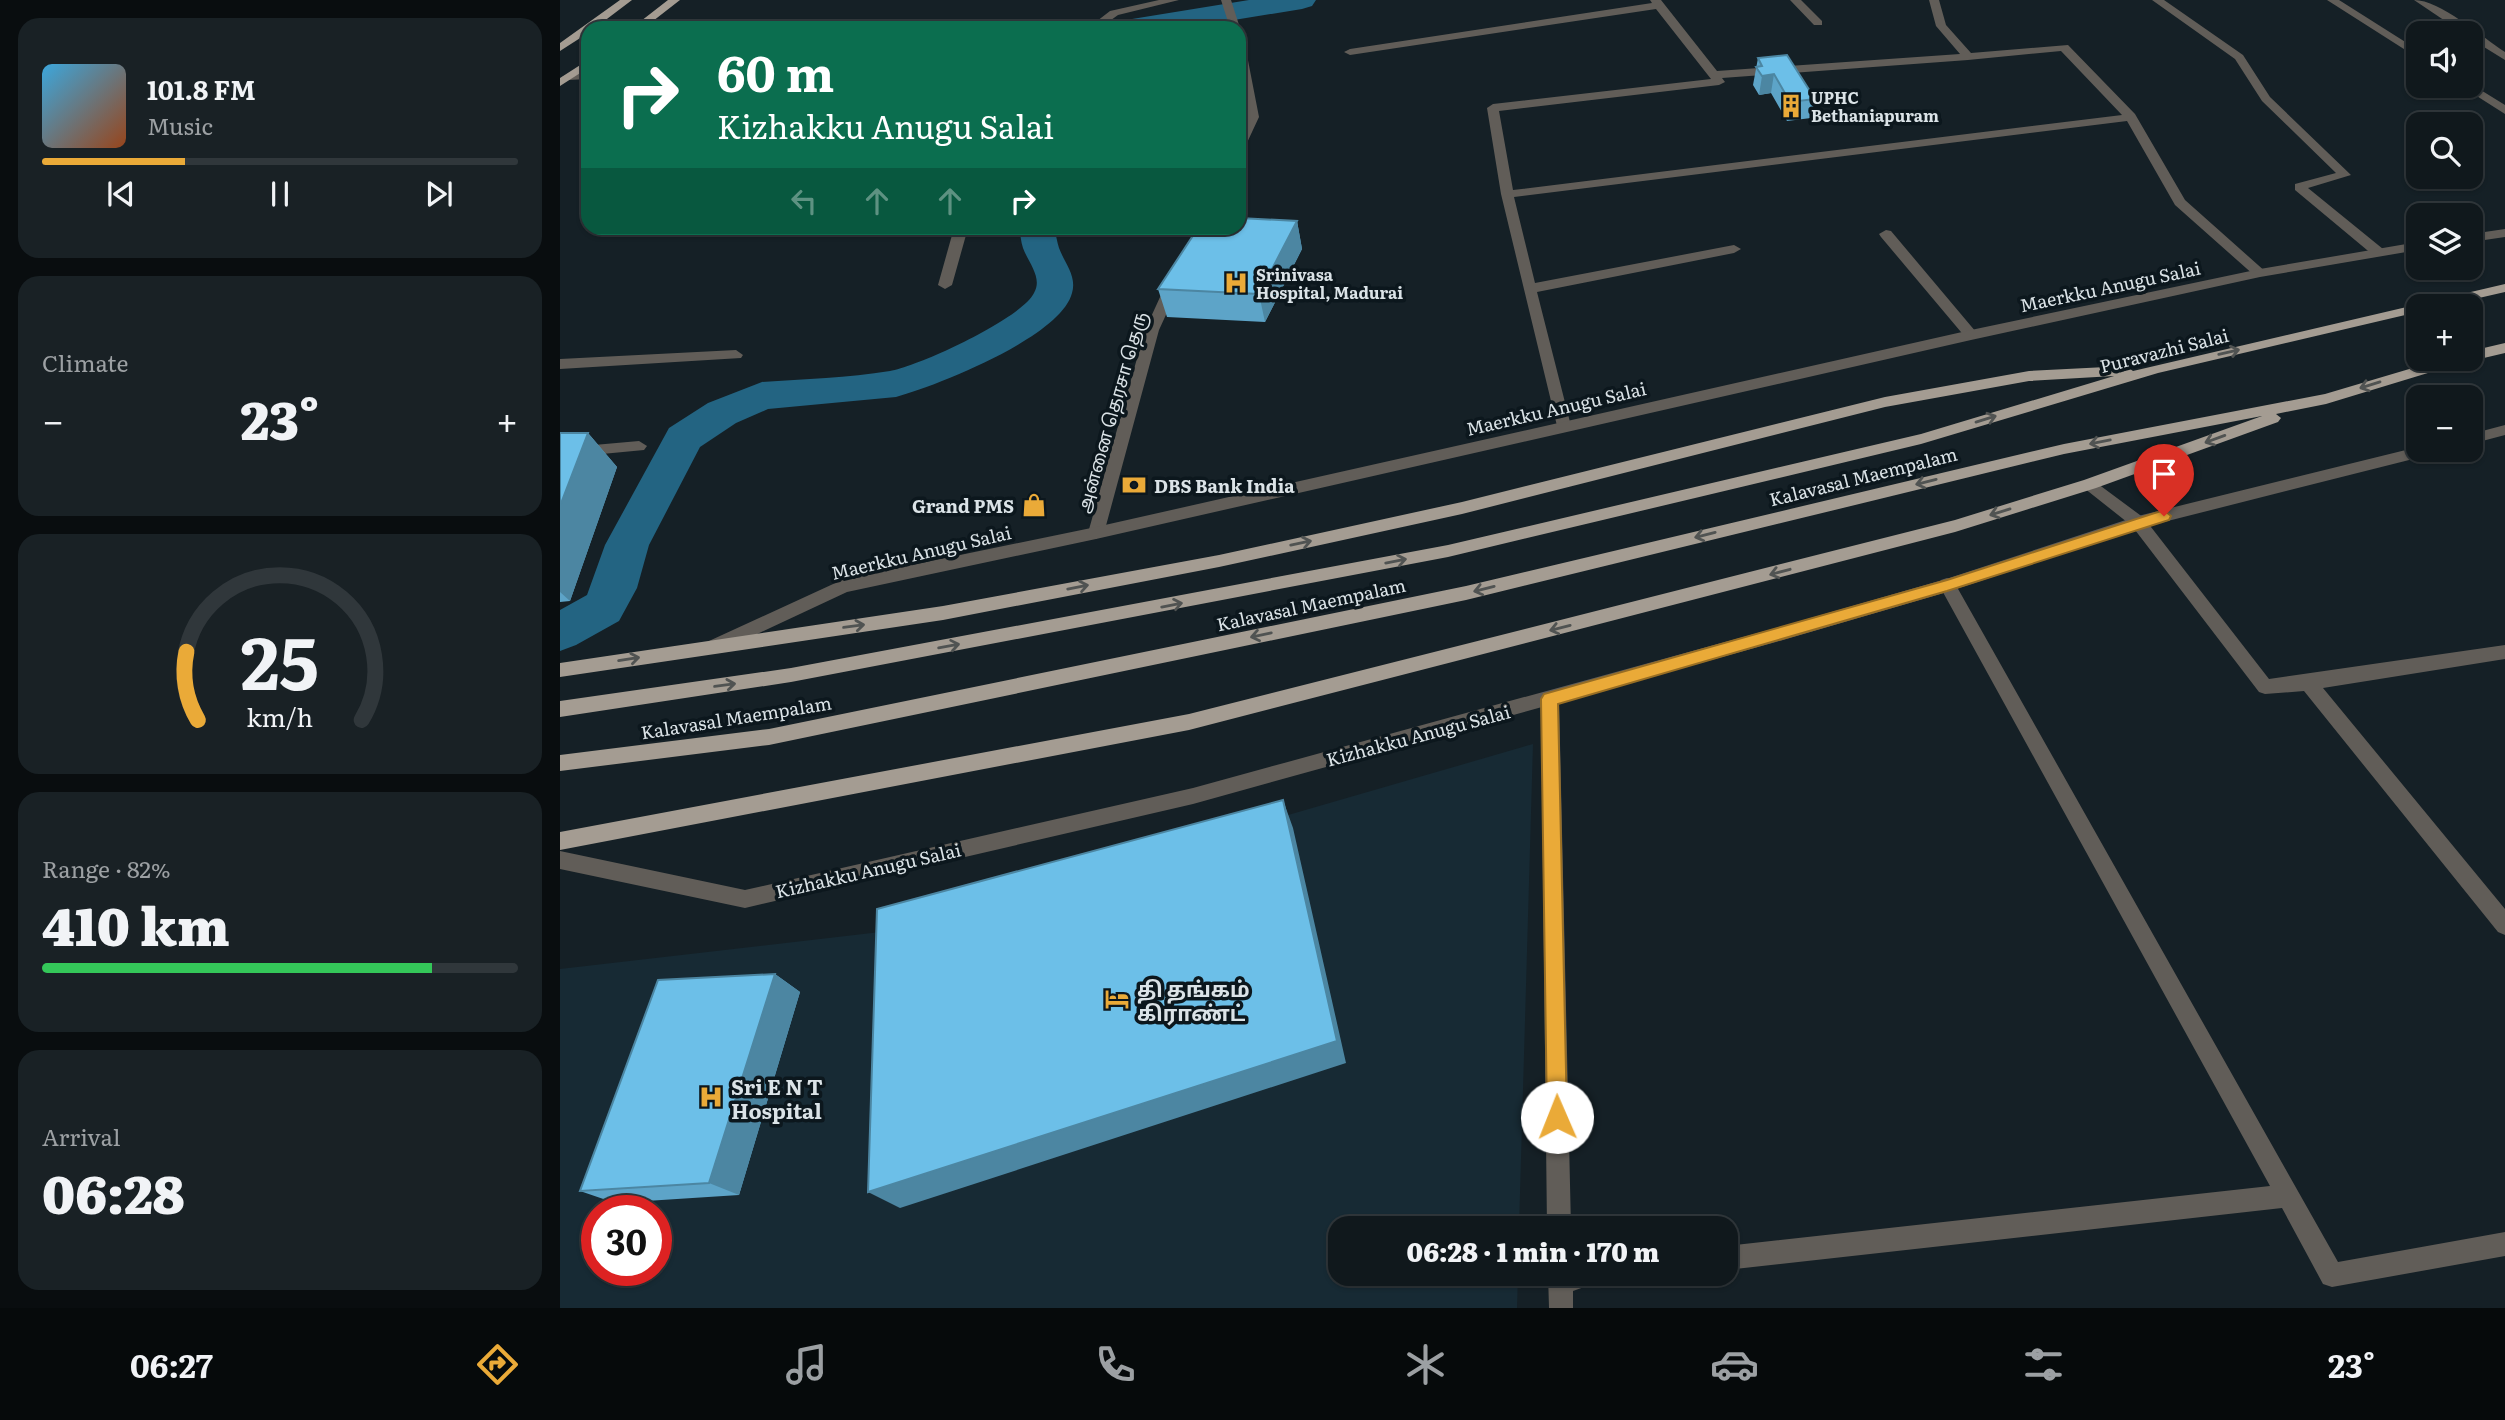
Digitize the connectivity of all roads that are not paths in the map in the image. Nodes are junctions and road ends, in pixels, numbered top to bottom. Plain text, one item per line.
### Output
1 (627, 0) edge
2 (675, 0) edge
3 (1174, 0) edge
4 (1795, 0) edge
5 (1934, 0) edge
6 (2157, 0) edge
7 (2333, 0) edge
8 (2419, 0) edge
9 (1657, 2) edge
10 (1226, 3) edge
11 (598, 21) edge
12 (646, 21) edge
13 (1103, 21) edge
14 (1232, 21) edge
15 (2450, 21) edge
16 (1818, 23) dead end
17 (581, 33) edge
18 (2483, 43) edge
19 (2406, 47) edge
20 (560, 48) edge
21 (1350, 52) dead end
22 (1968, 57) junction
23 (2505, 57) edge
24 (581, 68) edge
25 (1715, 75) junction
26 (564, 80) edge
27 (1246, 80) edge
28 (2483, 96) edge
29 (2505, 110) edge
30 (2131, 117) junction
31 (1246, 132) edge
32 (1507, 194) junction
33 (2505, 233) edge
34 (1886, 234) dead end
35 (959, 235) edge
36 (2483, 236) edge
37 (2406, 248) edge
38 (1734, 249) dead end
39 (2378, 252) junction
40 (1179, 273) edge
41 (2260, 273) junction
42 (945, 285) dead end
43 (2505, 288) edge
44 (1529, 289) junction
45 (2479, 294) edge
46 (2406, 311) edge
47 (1971, 335) junction
48 (2505, 348) edge
49 (2483, 353) edge
50 (736, 355) dead end
51 (560, 364) edge
52 (2155, 369) junction
53 (2419, 371) edge
54 (2326, 399) junction
55 (1563, 426) junction
56 (2505, 430) edge
57 (2483, 436) edge
58 (1921, 439) joint
59 (639, 446) dead end
60 (560, 453) edge
61 (2406, 456) edge
62 (2090, 484) junction
63 (2138, 522) junction
64 (1096, 533) junction
65 (1947, 586) junction
66 (714, 646) junction
67 (2505, 652) edge
68 (561, 670) edge
69 (2308, 684) junction
70 (1550, 699) junction
71 (560, 709) edge
72 (560, 763) edge
73 (560, 841) edge
74 (560, 860) edge
75 (2505, 925) edge
76 (2286, 1196) junction
77 (1559, 1216) edge
78 (2505, 1244) edge
79 (1738, 1257) edge
80 (1560, 1286) edge
81 (1561, 1308) edge

1 - 11 main road
2 - 12 main road
3 - 13 street
4 - 16 street
5 - 22 street
6 - 39 street
7 - 19 street
8 - 15 street
9 - 21 street
9 - 25 street
10 - 14 street
17 - 20 main road
18 - 23 street
22 - 25 street
22 - 30 street
24 - 26 main road
25 - 32 street
27 - 31 street
28 - 29 street
30 - 32 street
30 - 41 street
32 - 44 street
33 - 36 street
34 - 47 street
35 - 42 street
37 - 39 street, Maerkku Anugu Salai
38 - 44 street
39 - 41 street, Maerkku Anugu Salai
40 - 64 street, அன்னை தெரசா தெரு
41 - 47 street, Maerkku Anugu Salai
43 - 45 main road
44 - 55 street
52 -> 46 main road, Puravazhi Salai
47 - 55 street, Maerkku Anugu Salai
48 - 49 main road
50 - 51 street
58 -> 52 main road, Puravazhi Salai
66 -> 52 main road
53 -> 54 main road
54 -> 62 main road
54 -> 72 main road, Kalavasal Maempalam
55 - 64 street, Maerkku Anugu Salai
56 - 57 street
71 -> 58 main road, Kalavasal Maempalam
59 - 60 street
61 - 63 street, Kizhakku Anugu Salai
62 - 63 street
62 -> 73 main road
63 - 65 street, Kizhakku Anugu Salai
63 - 69 street
64 - 66 street, Maerkku Anugu Salai
65 - 70 street, Kizhakku Anugu Salai
65 - 76 street
68 -> 66 main road
67 - 69 street
69 - 75 street
70 - 74 street, Kizhakku Anugu Salai
70 - 77 street
76 - 78 street
76 - 79 street
80 - 81 street

